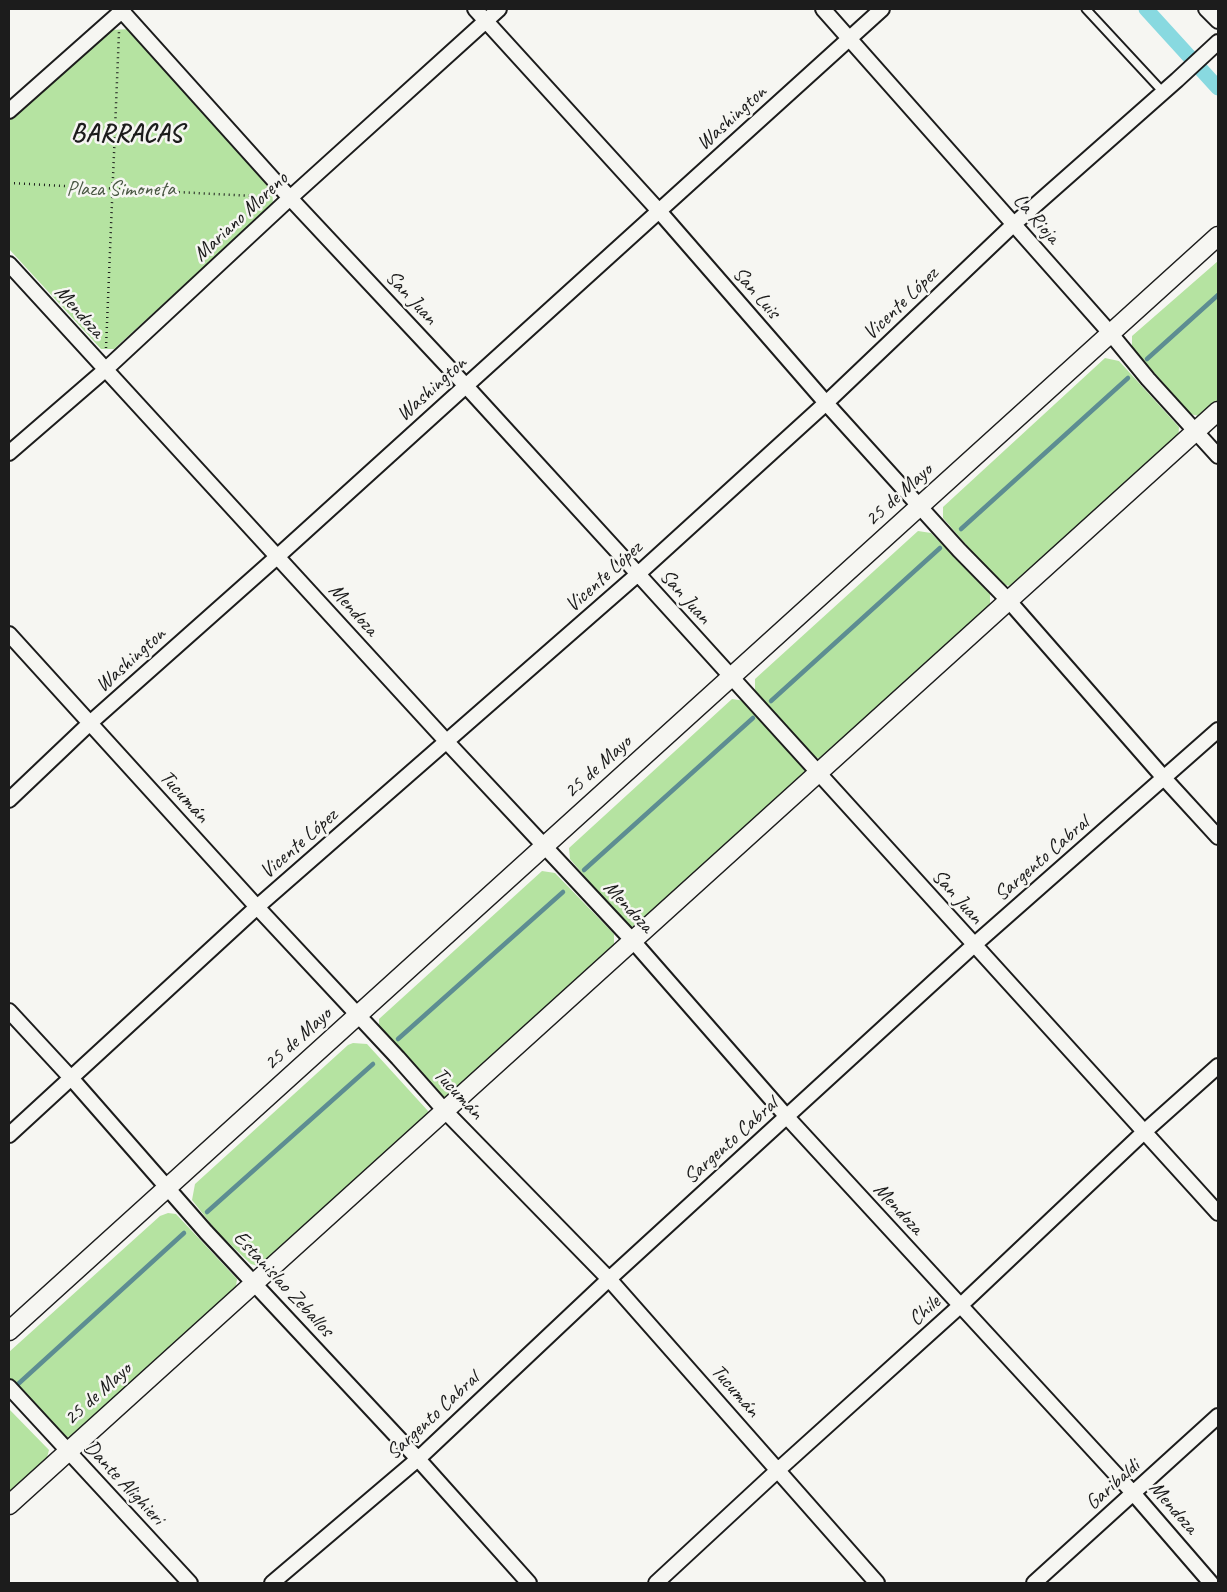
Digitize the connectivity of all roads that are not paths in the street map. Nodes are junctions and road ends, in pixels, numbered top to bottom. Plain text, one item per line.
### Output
1 (122, 9) edge
2 (475, 9) edge
3 (499, 9) edge
4 (823, 9) edge
5 (882, 9) edge
6 (1086, 9) edge
7 (1206, 9) edge
8 (486, 21) junction
9 (1218, 21) edge
10 (850, 38) junction
11 (1217, 43) edge
12 (1163, 92) junction
13 (9, 111) edge
14 (290, 198) junction
15 (659, 211) junction
16 (1014, 224) junction
17 (1218, 236) edge
18 (9, 264) edge
19 (1111, 334) junction
20 (105, 370) junction
21 (466, 386) junction
22 (826, 403) junction
23 (1218, 411) edge
24 (1196, 431) junction
25 (9, 453) edge
26 (1218, 456) edge
27 (920, 506) junction
28 (278, 556) junction
29 (638, 574) junction
30 (1009, 601) junction
31 (9, 634) edge
32 (731, 678) junction
33 (90, 723) junction
34 (1218, 730) edge
35 (447, 742) junction
36 (818, 773) junction
37 (1164, 778) junction
38 (9, 800) edge
39 (1218, 837) edge
40 (545, 846) junction
41 (257, 908) junction
42 (633, 941) junction
43 (974, 945) junction
44 (9, 1011) edge
45 (358, 1015) junction
46 (1218, 1066) edge
47 (72, 1079) junction
48 (445, 1111) junction
49 (787, 1117) junction
50 (1144, 1132) junction
51 (9, 1135) edge
52 (167, 1188) junction
53 (1218, 1213) edge
54 (609, 1279) junction
55 (255, 1282) junction
56 (960, 1305) junction
57 (9, 1331) edge
58 (9, 1388) edge
59 (1218, 1416) edge
60 (67, 1452) junction
61 (418, 1459) junction
62 (778, 1470) junction
63 (1134, 1494) junction
64 (9, 1505) edge
65 (190, 1583) edge
66 (272, 1583) edge
67 (529, 1583) edge
68 (656, 1583) edge
69 (877, 1583) edge
70 (1034, 1583) edge
71 (1211, 1583) edge

1 - 13 street
1 - 14 street, San Juan
2 - 8 street, San Luis
3 - 8 street, Mariano Moreno
4 - 10 street, La Rioja
5 - 10 street, Washington
6 - 12 lane
7 - 9 street
8 - 14 street, Mariano Moreno
8 - 15 street, San Luis
10 - 15 street, Washington
10 - 16 street, La Rioja
11 - 12 street, Vicente López
12 - 16 street, Vicente López
14 - 20 street, Mariano Moreno
14 - 21 street, San Juan
15 - 21 street, Washington
15 - 22 street, San Luis
16 - 19 street, La Rioja
16 - 22 street, Vicente López
17 - 19 street, 25 de Mayo
18 - 20 street, Mendoza
19 - 24 street, La Rioja
19 - 27 street, 25 de Mayo
20 - 25 street, Mariano Moreno
20 - 28 street, Mendoza
21 - 28 street, Washington
21 - 29 street, San Juan
22 - 27 street, San Luis
22 - 29 street, Vicente López
23 - 24 street, 25 de Mayo
24 - 26 street, La Rioja
24 - 30 street, 25 de Mayo
27 - 30 street, San Luis
27 - 32 street, 25 de Mayo
28 - 33 street, Washington
28 - 35 street, Mendoza
29 - 32 street, San Juan
29 - 35 street, Vicente López
30 - 36 street, 25 de Mayo
30 - 37 street, San Luis
31 - 33 street, Tucumán
32 - 36 street, San Juan
32 - 40 street, 25 de Mayo
33 - 38 street, Washington
33 - 41 street, Tucumán
34 - 37 street, Sargento Cabral
35 - 40 street, Mendoza
35 - 41 street, Vicente López
36 - 42 street, 25 de Mayo
36 - 43 street, San Juan
37 - 39 street, San Luis
37 - 43 street, Sargento Cabral
40 - 42 street, Mendoza
40 - 45 street, 25 de Mayo
41 - 45 street, Tucumán
41 - 47 street, Vicente López
42 - 48 street, 25 de Mayo
42 - 49 street, Mendoza
43 - 49 street, Sargento Cabral
43 - 50 street, San Juan
44 - 47 street, Estanislao Zeballos
45 - 48 street, Tucumán
45 - 52 street, 25 de Mayo
46 - 50 street, Chile
47 - 51 street, Vicente López
47 - 52 street, Estanislao Zeballos
48 - 54 street, Tucumán
48 - 55 street, 25 de Mayo
49 - 54 street, Sargento Cabral
49 - 56 street, Mendoza
50 - 53 street, San Juan
50 - 56 street, Chile
52 - 55 street, Estanislao Zeballos
52 - 57 street, 25 de Mayo
54 - 61 street, Sargento Cabral
54 - 62 street, Tucumán
55 - 60 street, 25 de Mayo
55 - 61 street, Estanislao Zeballos
56 - 62 street, Chile
56 - 63 street, Mendoza
58 - 60 street, Dante Alighieri
59 - 63 street, Garibaldi
60 - 64 street, 25 de Mayo
60 - 65 street, Dante Alighieri
61 - 66 street, Sargento Cabral
61 - 67 street, Estanislao Zeballos
62 - 68 street, Chile
62 - 69 street, Tucumán
63 - 70 street, Garibaldi
63 - 71 street, Mendoza

